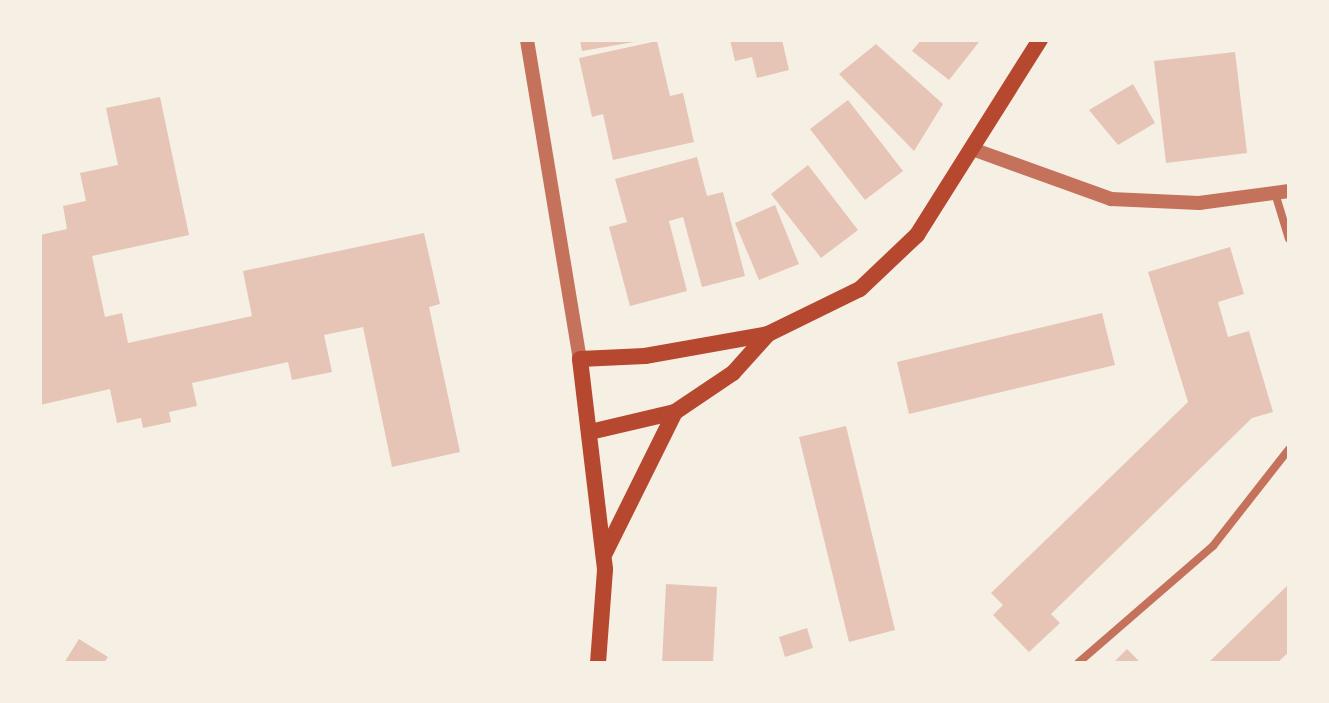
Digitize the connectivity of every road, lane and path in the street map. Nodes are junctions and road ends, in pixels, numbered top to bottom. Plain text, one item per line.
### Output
1 (527, 40) edge
2 (1040, 40) edge
3 (975, 150) junction
4 (1282, 192) edge
5 (1289, 239) edge
6 (768, 334) junction
7 (580, 359) junction
8 (675, 412) junction
9 (590, 432) junction
10 (1289, 449) edge
11 (604, 554) junction
12 (598, 663) edge
13 (1078, 663) edge

1 - 7 street
2 - 3 main road
3 - 4 street
3 - 6 main road
4 - 5 street
6 - 7 main road
6 - 8 main road
7 - 9 main road
8 - 9 main road
8 - 11 main road
9 - 11 main road
10 - 13 street
11 - 12 main road

